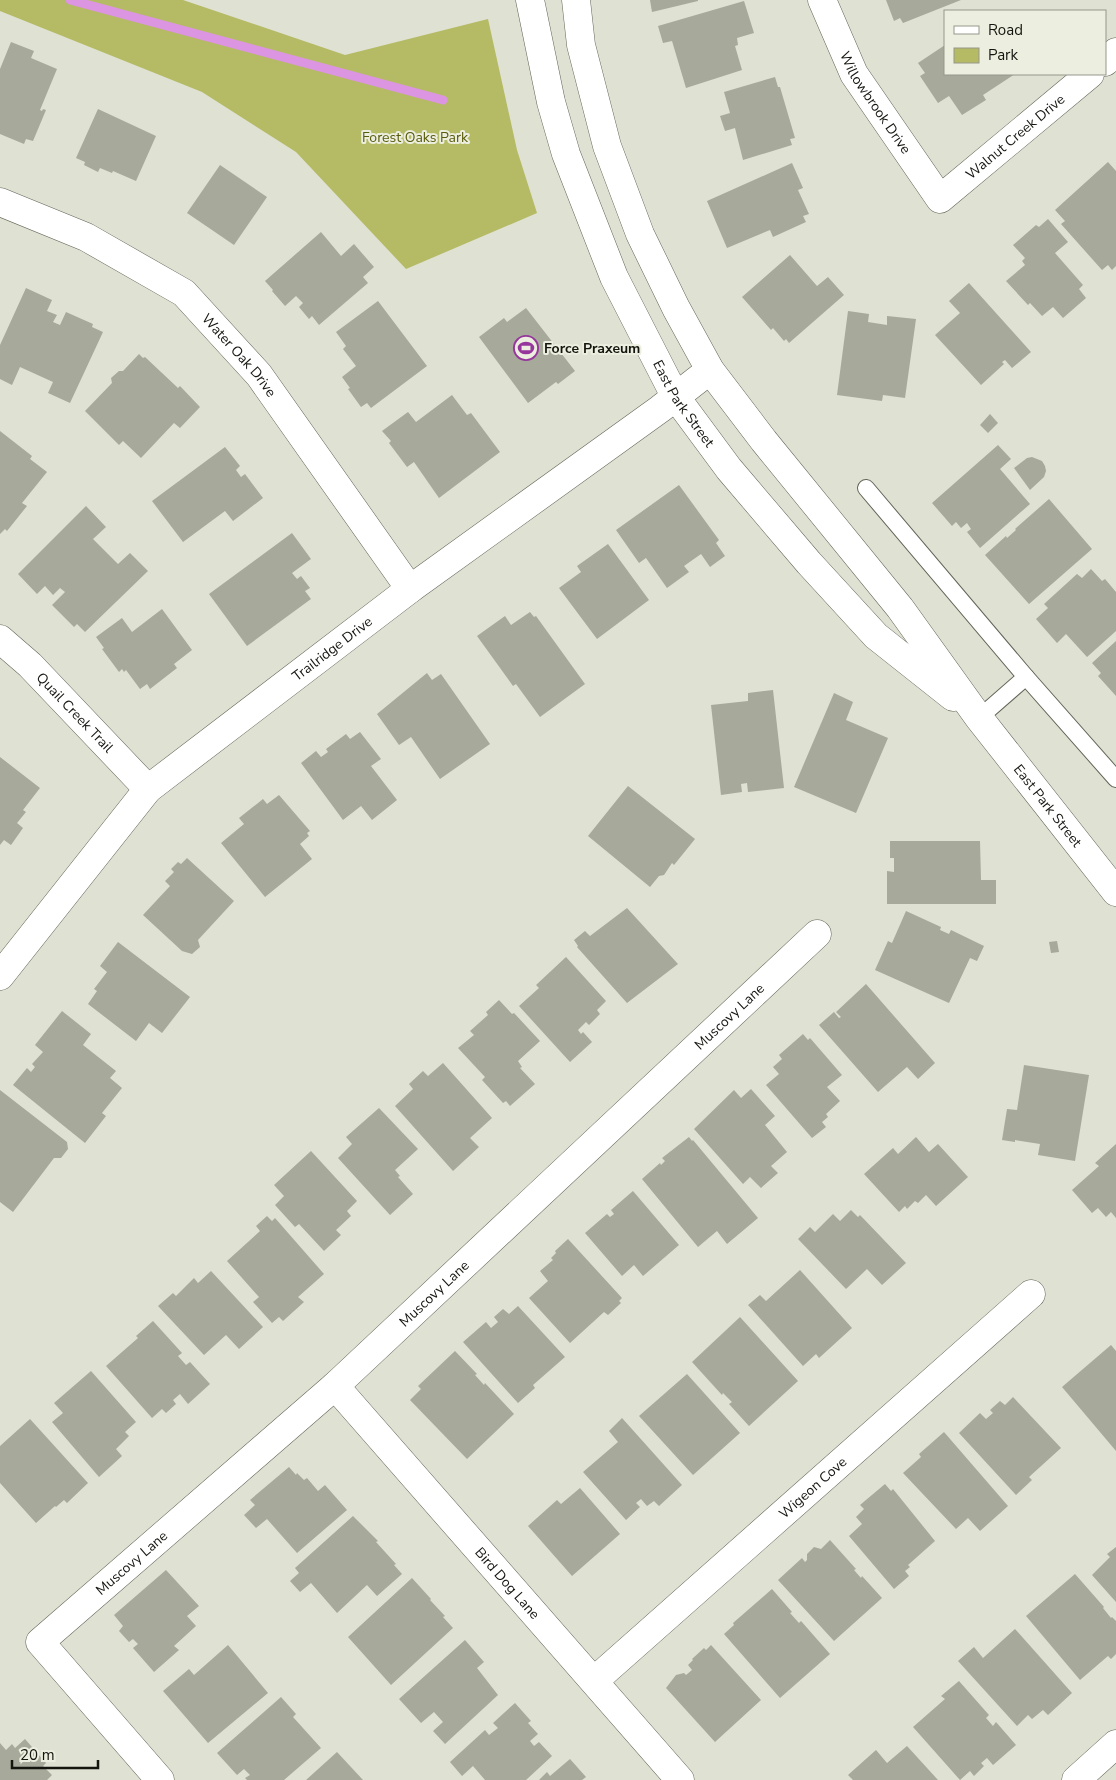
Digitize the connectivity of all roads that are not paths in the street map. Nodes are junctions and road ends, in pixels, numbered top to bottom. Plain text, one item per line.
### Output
1 (530, 0) edge
2 (576, 0) edge
3 (822, 0) edge
4 (1116, 52) edge
5 (1106, 61) edge
6 (1089, 75) edge
7 (940, 199) joint
8 (0, 202) edge
9 (710, 370) junction
10 (675, 396) junction
11 (866, 488) dead end
12 (410, 589) junction
13 (0, 639) edge
14 (1026, 677) junction
15 (979, 718) junction
16 (1116, 779) edge
17 (148, 789) junction
18 (1116, 892) edge
19 (817, 934) dead end
20 (0, 976) edge
21 (1031, 1294) dead end
22 (335, 1386) junction
23 (594, 1681) junction
24 (1116, 1744) edge
25 (160, 1780) edge
26 (680, 1780) edge
27 (1076, 1780) edge

1 - 10 street, East Park Street
2 - 9 street, East Park Street
3 - 7 street, Willowbrook Drive
4 - 5 street
6 - 7 street, Walnut Creek Drive
8 - 12 street, Water Oak Drive
9 - 10 street, Trailridge Drive
9 - 15 street, East Park Street
10 - 12 street, Trailridge Drive
10 - 15 street, East Park Street
11 - 14 lane
12 - 17 street, Trailridge Drive
13 - 17 street, Quail Creek Trail
14 - 15 lane
14 - 16 lane
15 - 18 street, East Park Street
17 - 20 street, Trailridge Drive
19 - 22 street, Muscovy Lane
21 - 23 street, Wigeon Cove
22 - 23 street, Bird Dog Lane
22 - 25 street, Muscovy Lane
23 - 26 street, Bird Dog Lane
24 - 27 street

